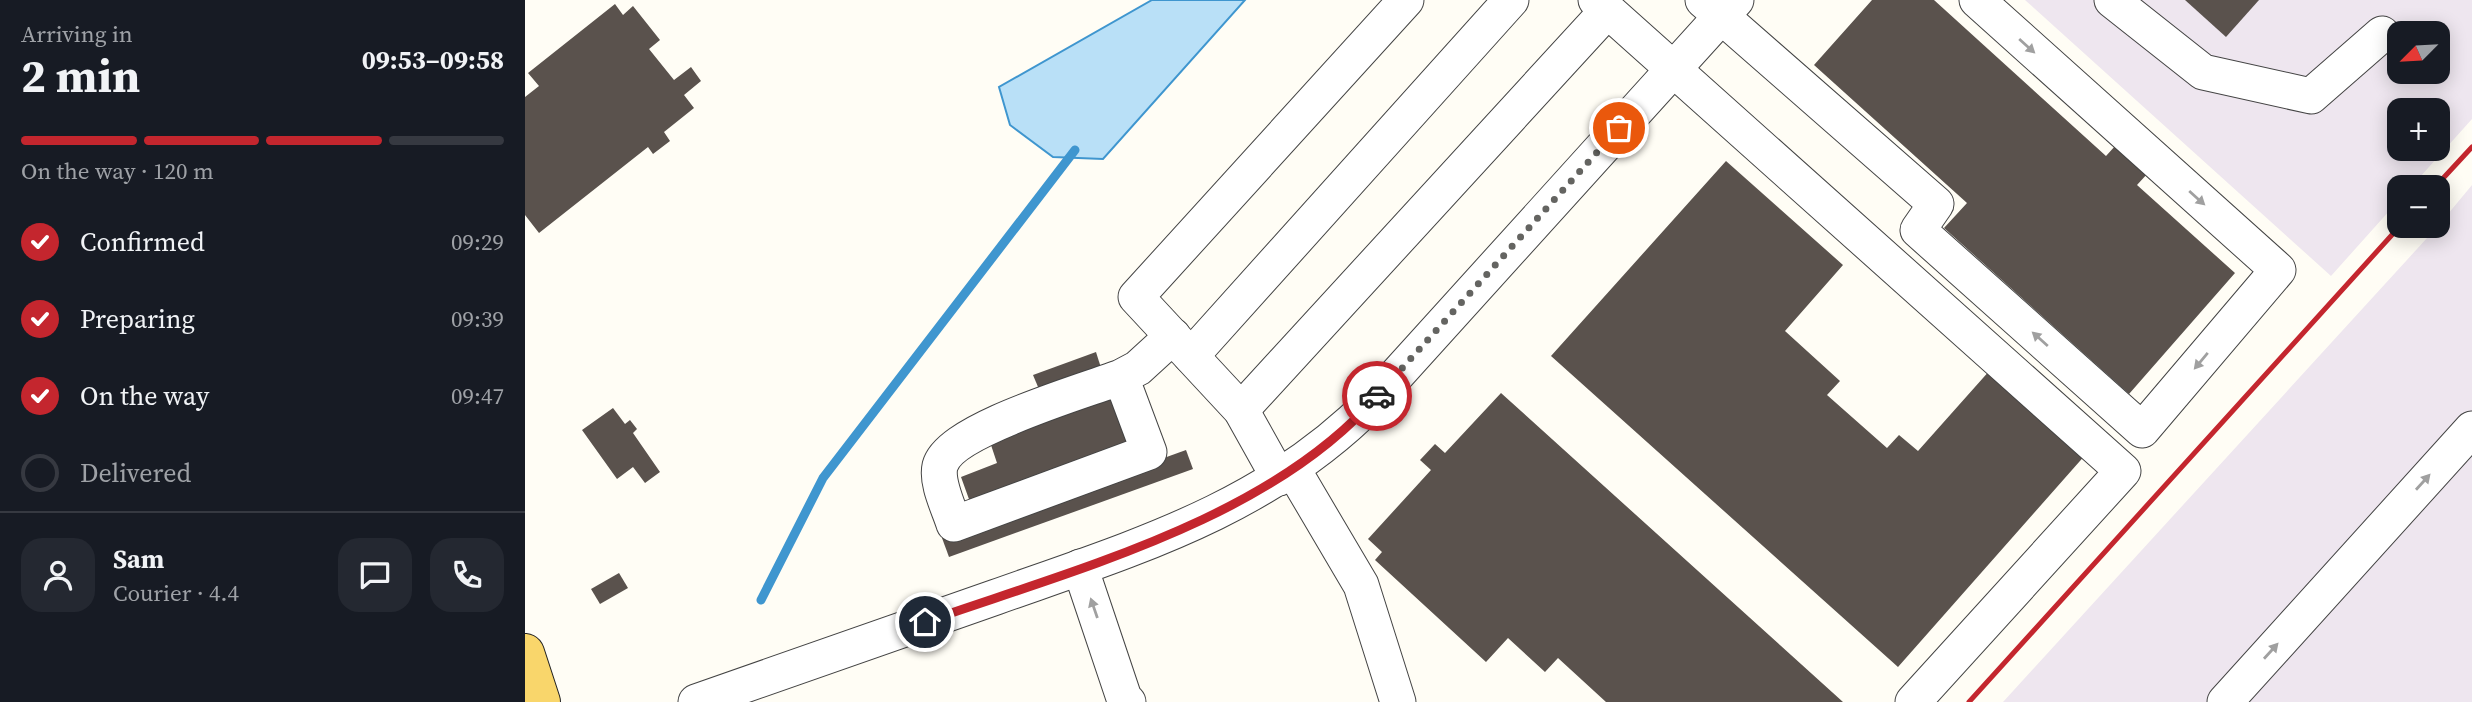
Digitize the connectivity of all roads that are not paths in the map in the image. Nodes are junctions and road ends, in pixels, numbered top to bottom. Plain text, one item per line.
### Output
1 (1406, 0) edge
2 (1511, 0) edge
3 (1977, 0) edge
4 (2112, 0) edge
5 (1602, 5) edge
6 (1720, 5) edge
7 (2382, 34) dead end
8 (1673, 69) junction
9 (1182, 346) junction
10 (1121, 377) junction
11 (1241, 410) junction
12 (2472, 429) edge
13 (1286, 473) junction
14 (1080, 567) junction
15 (525, 653) edge
16 (779, 688) edge
17 (541, 702) edge
18 (696, 702) edge
19 (1128, 702) edge
20 (1398, 702) edge
21 (1913, 702) edge
22 (2225, 702) edge

1 - 9 street
2 - 9 street
3 -> 6 street
4 - 7 street
5 - 8 street
5 - 11 street
6 - 8 street
8 - 13 street
8 - 21 street
9 - 10 street
9 - 11 street
10 - 10 street
11 - 13 street
22 -> 12 street
13 - 14 street
13 - 20 street
14 - 16 street
19 -> 14 street
15 - 17 main road
16 - 18 street

